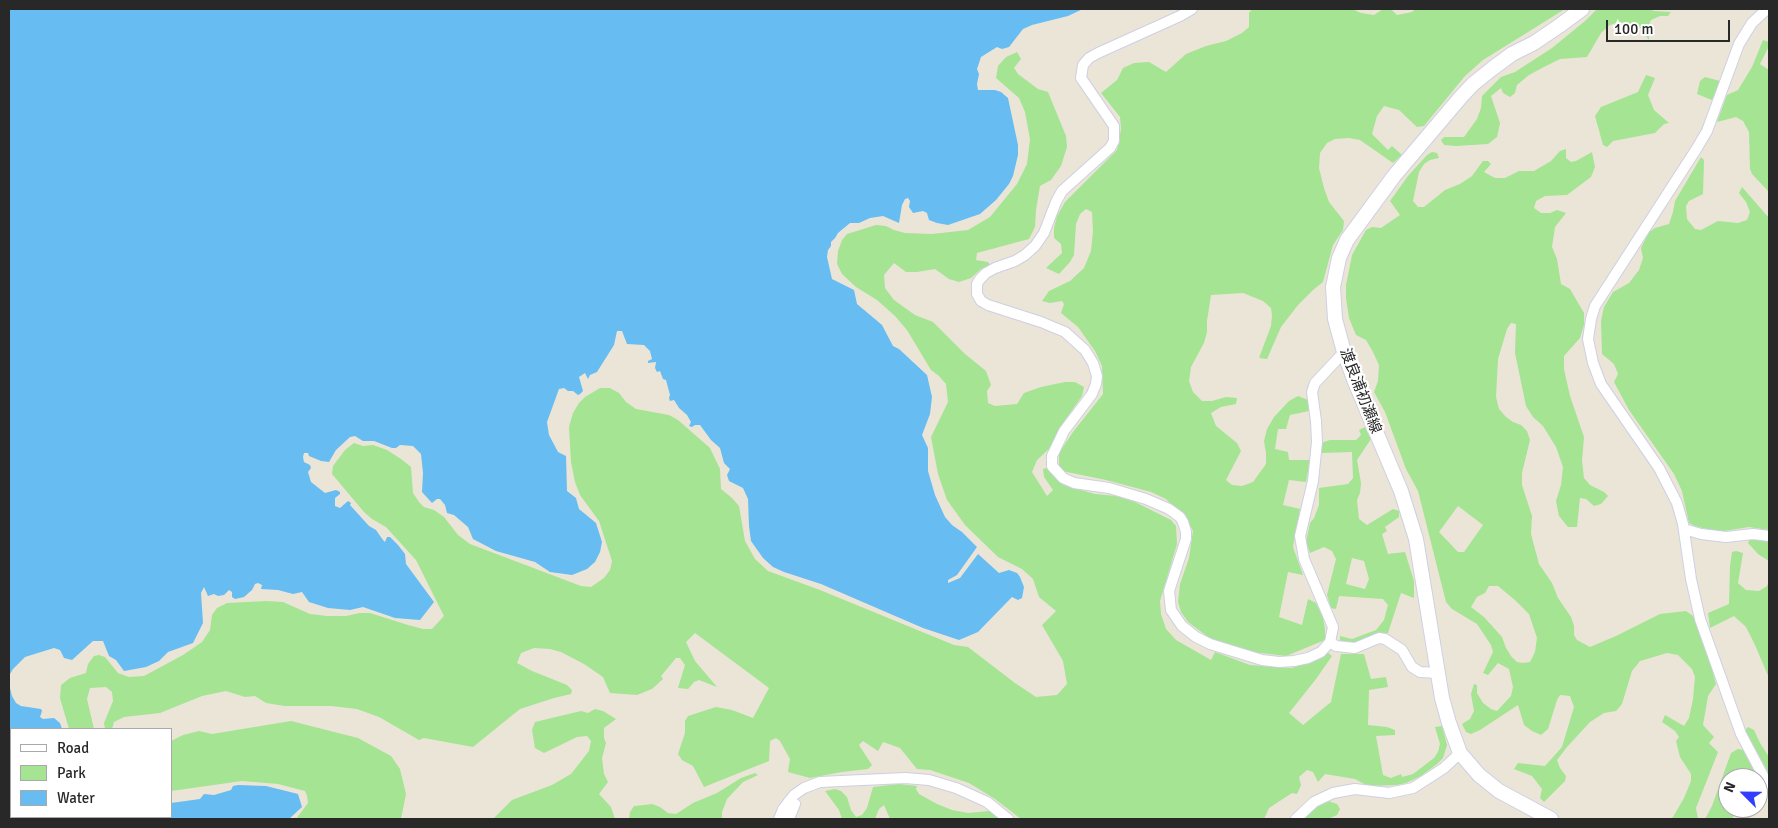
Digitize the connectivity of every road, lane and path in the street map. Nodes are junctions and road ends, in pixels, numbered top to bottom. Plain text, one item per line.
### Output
1 (1192, 9) edge
2 (1582, 9) edge
3 (1767, 9) edge
4 (1344, 352) junction
5 (1684, 529) junction
6 (1769, 536) edge
7 (1330, 642) junction
8 (1438, 673) junction
9 (1460, 753) junction
10 (1769, 787) edge
11 (789, 801) junction
12 (779, 819) edge
13 (789, 819) edge
14 (1008, 819) edge
15 (1296, 819) edge
16 (1551, 819) edge

1 - 7 street
2 - 4 main road, 渡良浦初瀬線
3 - 5 street
4 - 7 street
4 - 8 main road, 渡良浦初瀬線
5 - 6 street
5 - 10 street
7 - 8 street
8 - 9 main road, 渡良浦初瀬線
9 - 15 street
9 - 16 main road, 渡良浦初瀬線
11 - 12 street
11 - 13 street
11 - 14 street

